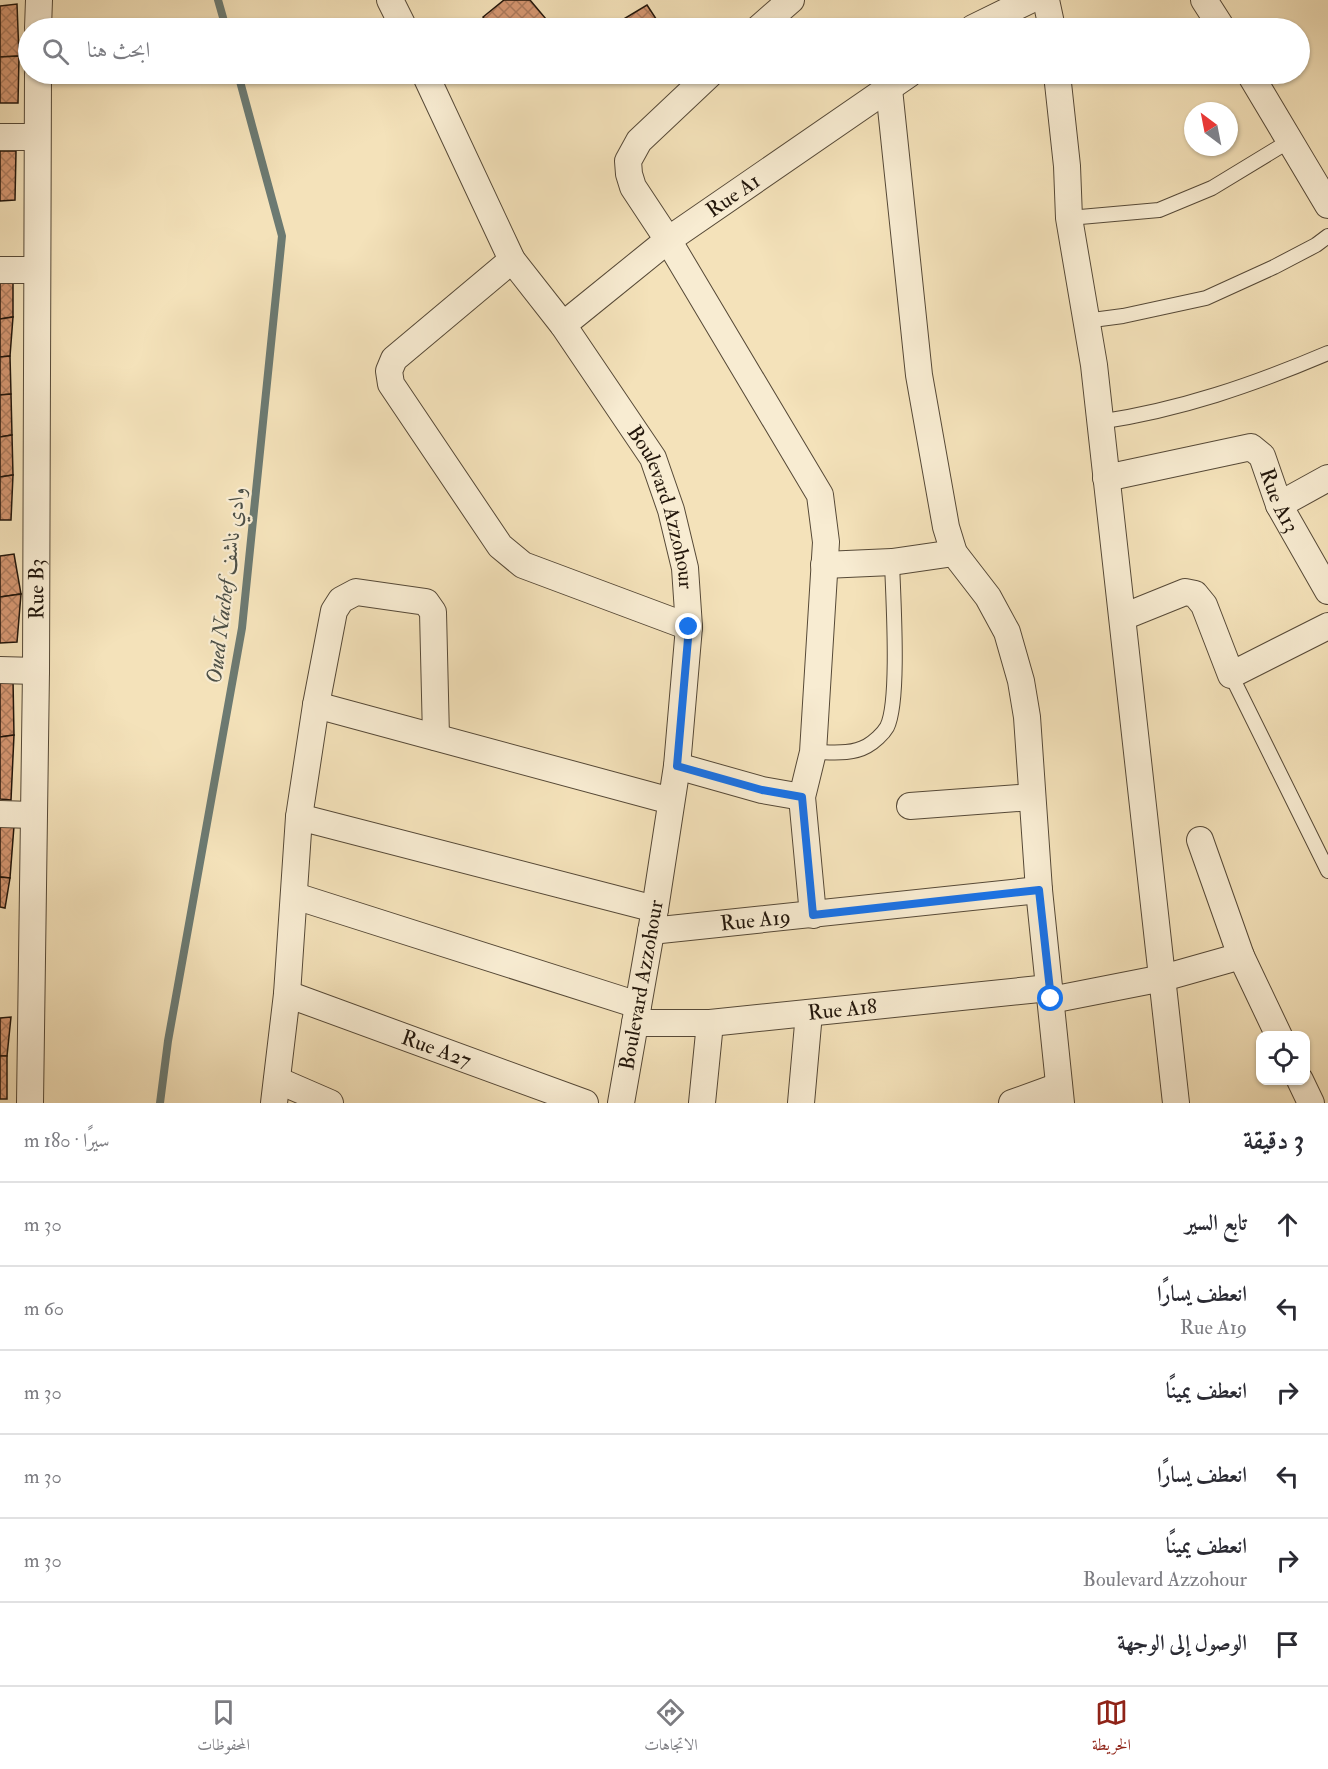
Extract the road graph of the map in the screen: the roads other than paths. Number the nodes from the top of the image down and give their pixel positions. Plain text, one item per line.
1 (39, 0) edge
2 (390, 0) edge
3 (791, 0) edge
4 (1030, 0) edge
5 (1046, 0) edge
6 (1204, 0) edge
7 (38, 18) edge
8 (399, 18) edge
9 (770, 18) edge
10 (993, 18) edge
11 (1050, 18) edge
12 (1216, 18) edge
13 (38, 84) edge
14 (430, 84) edge
15 (699, 84) edge
16 (896, 84) edge
17 (1058, 84) edge
18 (1256, 84) edge
19 (889, 89) junction
20 (0, 137) edge
21 (37, 137) junction
22 (1291, 140) junction
23 (1328, 205) edge
24 (1069, 218) junction
25 (1328, 236) edge
26 (668, 240) junction
27 (512, 260) junction
28 (0, 270) edge
29 (36, 270) junction
30 (1085, 321) junction
31 (563, 325) junction
32 (1328, 353) edge
33 (1099, 422) junction
34 (1106, 478) junction
35 (1328, 478) edge
36 (1279, 505) junction
37 (954, 553) junction
38 (892, 562) junction
39 (824, 565) junction
40 (1328, 591) edge
41 (1123, 617) junction
42 (1328, 626) edge
43 (689, 627) junction
44 (0, 670) edge
45 (36, 670) junction
46 (1231, 675) junction
47 (316, 705) junction
48 (436, 737) junction
49 (813, 752) junction
50 (677, 766) junction
51 (1032, 796) junction
52 (802, 797) junction
53 (671, 801) junction
54 (910, 806) dead end
55 (0, 814) edge
56 (33, 815) junction
57 (299, 817) junction
58 (1200, 840) dead end
59 (1328, 871) edge
60 (1039, 890) junction
61 (295, 896) junction
62 (813, 915) junction
63 (653, 920) junction
64 (1241, 956) junction
65 (1162, 978) junction
66 (287, 994) junction
67 (1050, 994) junction
68 (809, 1013) junction
69 (637, 1014) junction
70 (710, 1023) junction
71 (1277, 1031) edge
72 (1302, 1085) edge
73 (276, 1091) edge
74 (1060, 1094) edge
75 (30, 1103) edge
76 (330, 1103) edge
77 (585, 1103) edge
78 (621, 1103) edge
79 (702, 1103) edge
80 (801, 1103) edge
81 (1012, 1103) edge
82 (1176, 1103) edge
83 (1311, 1103) edge

1 - 7 street
2 - 8 street
3 - 9 street
4 - 10 street
5 - 11 street
6 - 12 street
13 - 21 street, Rue B3
14 - 27 street, Boulevard Azzohour
15 - 26 street
16 - 19 street, Rue A1
17 - 24 street
18 - 22 street
19 - 26 street, Rue A1
19 - 37 street
20 - 21 street
21 - 29 street, Rue B3
22 - 23 street
22 - 24 lane
24 - 30 street
25 - 30 lane
26 - 31 street, Rue A1
26 - 39 street
27 - 31 street, Boulevard Azzohour
27 - 43 street
28 - 29 street
29 - 45 street, Rue B3
30 - 33 street
31 - 43 street, Boulevard Azzohour
32 - 33 lane
33 - 34 street
34 - 36 street, Rue A13
34 - 41 street
35 - 36 street
36 - 40 street, Rue A13
37 - 38 street
37 - 51 street
38 - 39 street
38 - 49 lane
39 - 49 street
41 - 46 street
41 - 65 street
42 - 46 street
43 - 50 street, Boulevard Azzohour
44 - 45 street
45 - 56 street, Rue B3
46 - 59 lane
47 - 48 street
47 - 48 street
47 - 57 street
48 - 53 street
49 - 52 street
50 - 52 street
50 - 53 street, Boulevard Azzohour
51 - 54 street
51 - 60 street
52 - 62 street
53 - 63 street, Boulevard Azzohour
55 - 56 street
56 - 75 street, Rue B3
57 - 61 street
57 - 63 street
58 - 64 street
60 - 62 street, Rue A19
60 - 67 street
61 - 66 street
61 - 69 street, Rue A18
62 - 63 street, Rue A19
63 - 69 street, Boulevard Azzohour
64 - 65 street, Rue A18
64 - 71 street
65 - 67 street, Rue A18
65 - 82 street
66 - 73 street
66 - 77 street, Rue A27
67 - 68 street, Rue A18
67 - 74 street
68 - 70 street, Rue A18
68 - 80 street
69 - 70 street, Rue A18
69 - 78 street, Boulevard Azzohour
70 - 79 street
72 - 83 street
73 - 76 street
74 - 81 street

